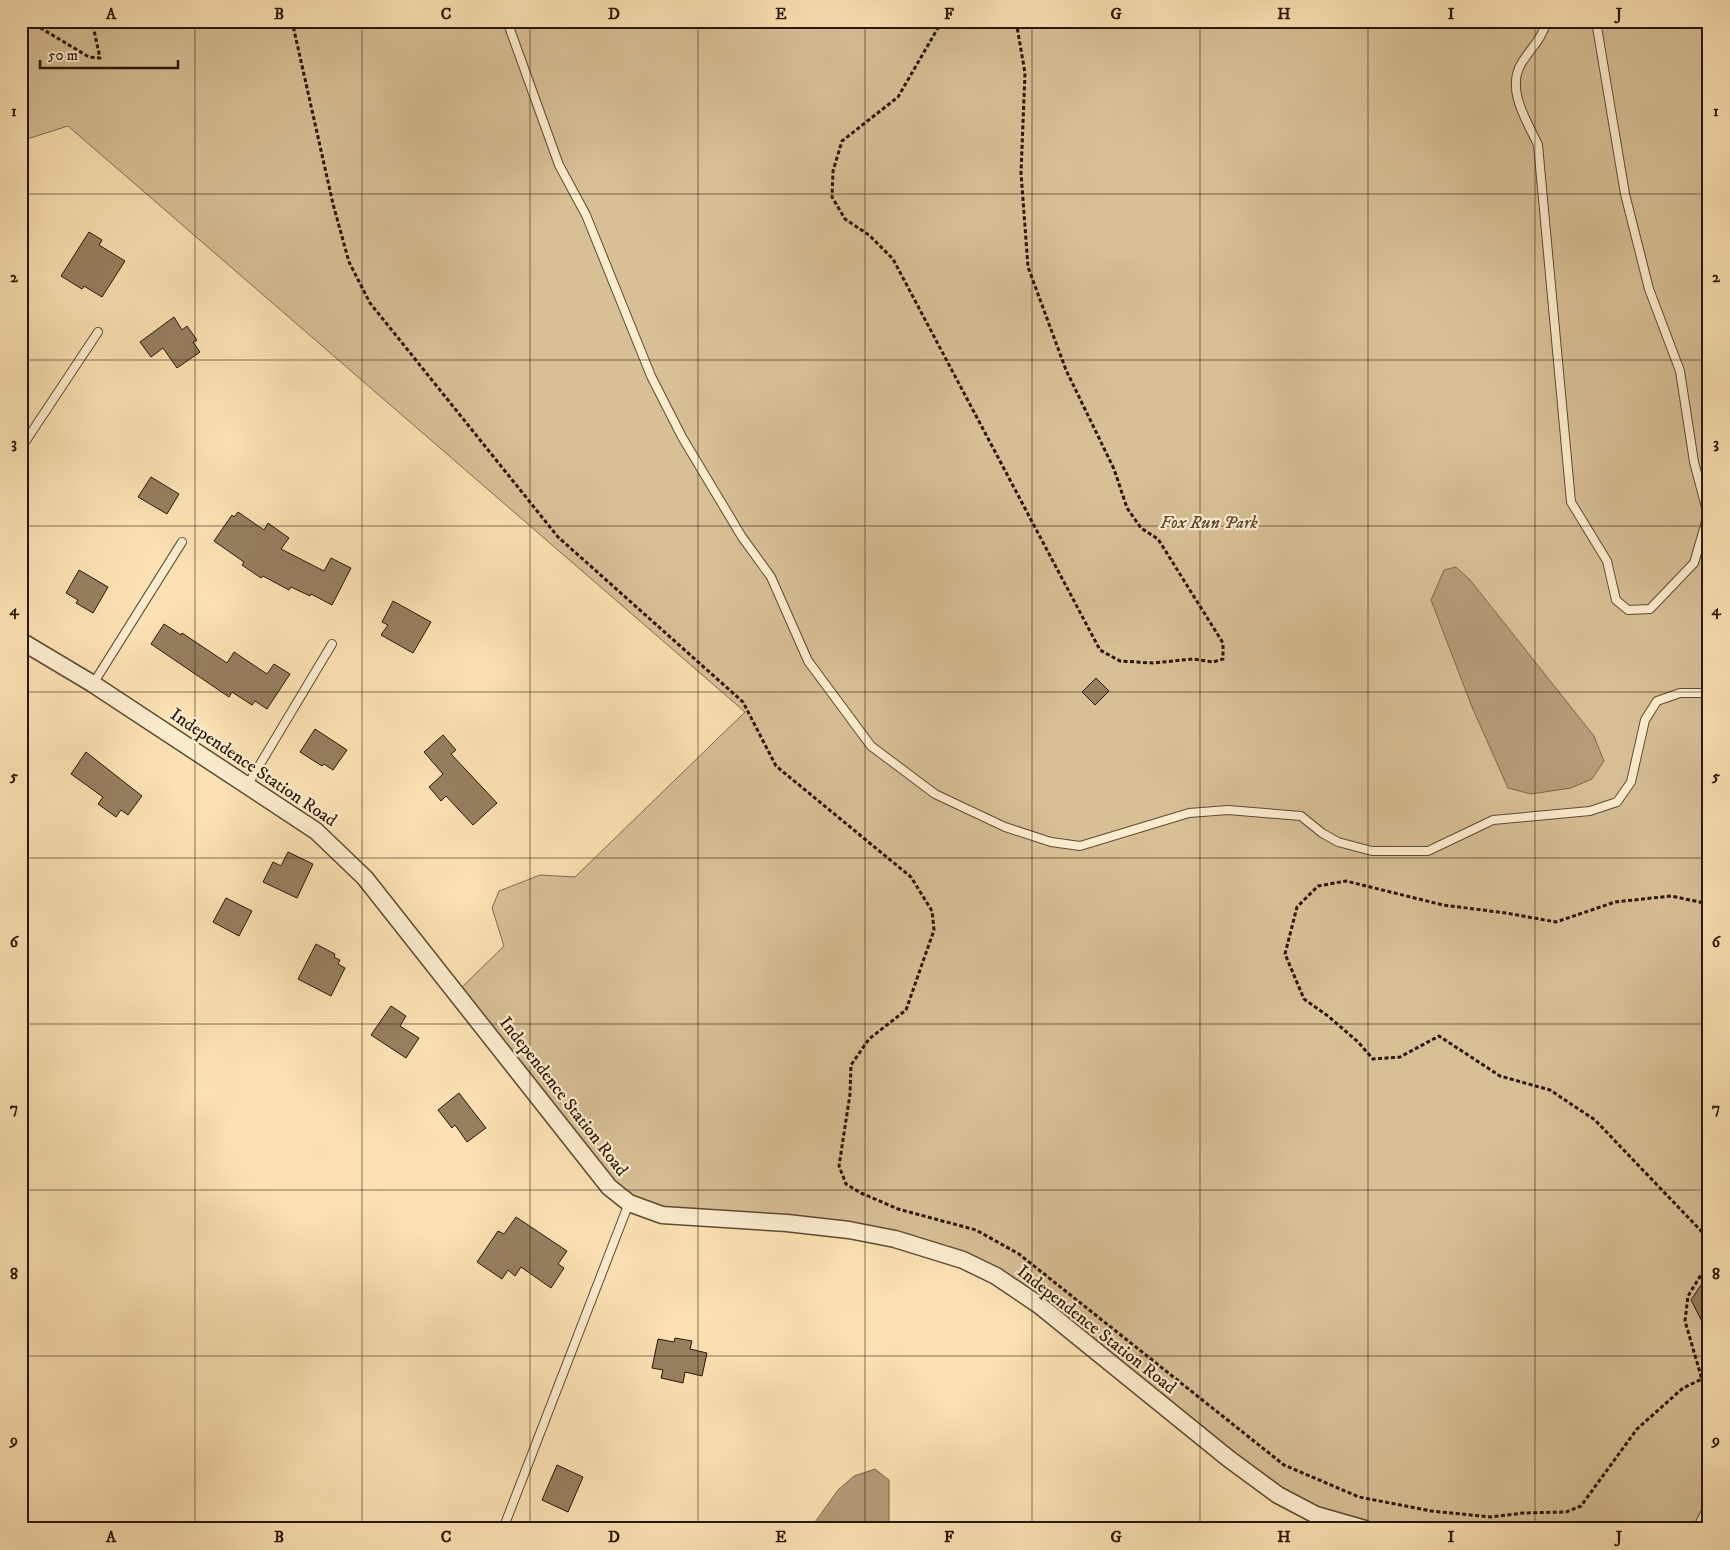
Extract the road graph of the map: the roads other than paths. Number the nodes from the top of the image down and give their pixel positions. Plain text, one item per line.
1 (507, 21) edge
2 (1547, 21) edge
3 (1596, 21) edge
4 (98, 332) dead end
5 (21, 448) edge
6 (182, 542) dead end
7 (21, 641) edge
8 (332, 644) dead end
9 (93, 684) junction
10 (1709, 693) edge
11 (247, 786) junction
12 (629, 1203) junction
13 (1709, 1505) edge
14 (1699, 1527) edge
15 (503, 1529) edge
16 (1365, 1529) edge

1 - 10 lane
2 - 3 lane
4 - 5 lane
6 - 9 lane
7 - 9 street, Independence Station Road
8 - 11 lane
9 - 11 street, Independence Station Road
11 - 12 street, Independence Station Road
12 - 15 lane
12 - 16 street, Independence Station Road
13 - 14 lane

